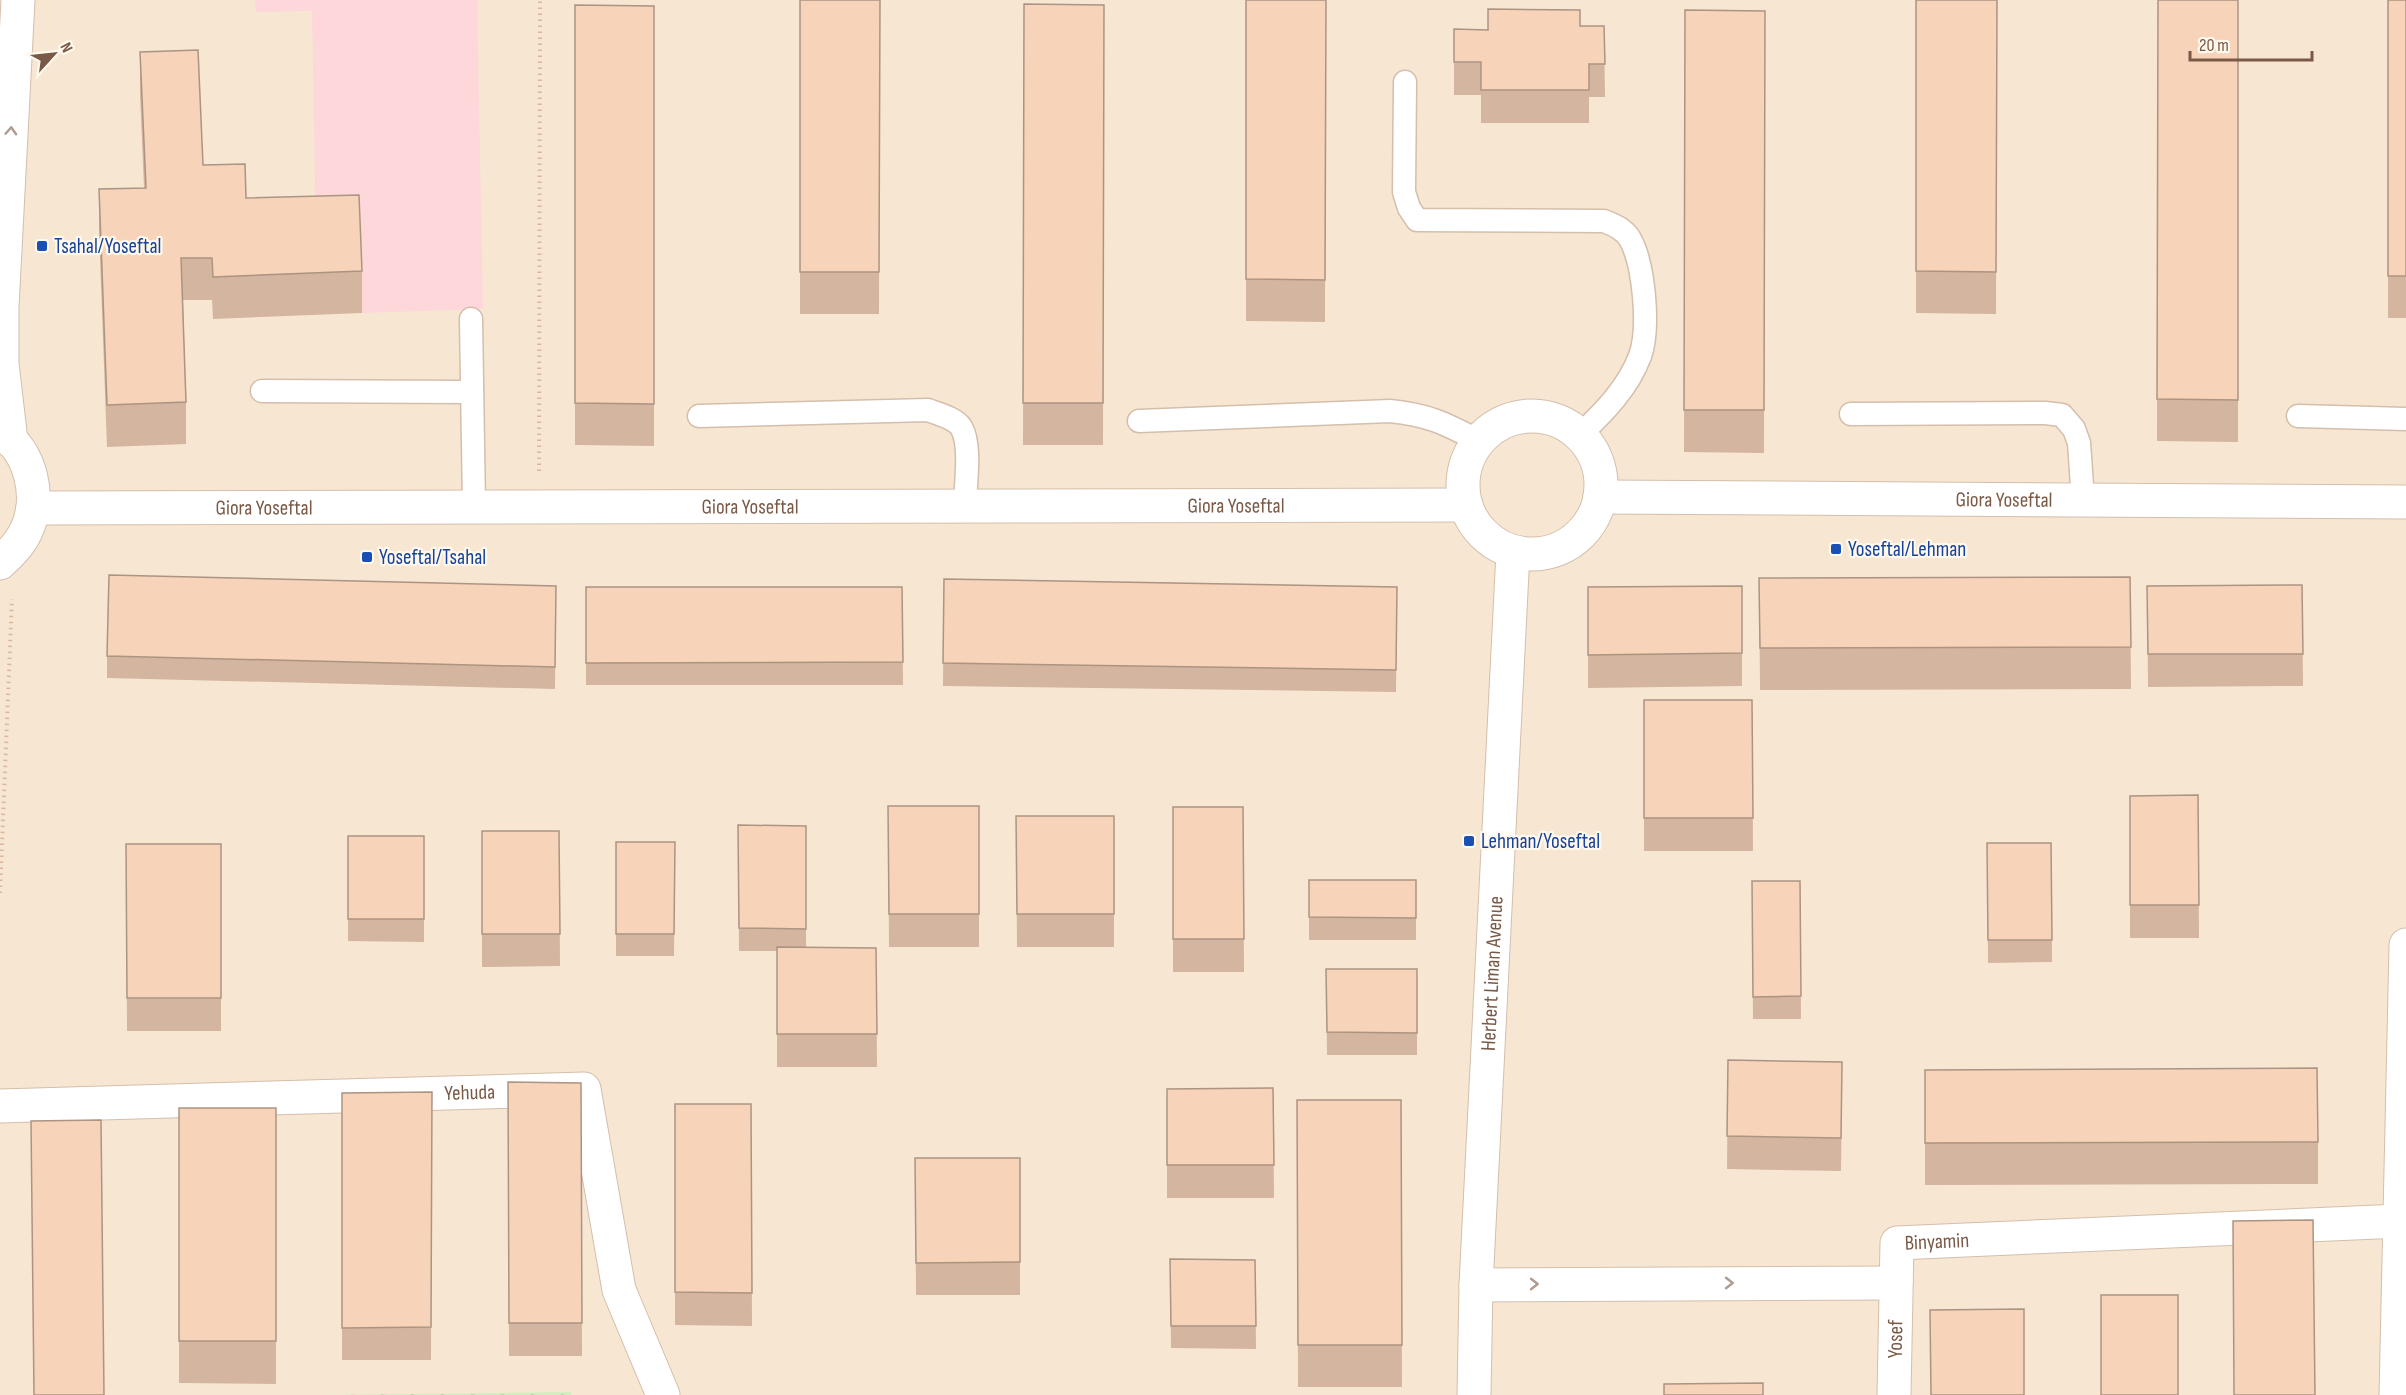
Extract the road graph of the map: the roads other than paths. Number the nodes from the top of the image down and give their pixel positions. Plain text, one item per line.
1 (18, 0) edge
2 (29, 0) edge
3 (16, 39) junction
4 (1405, 82) dead end
5 (471, 319) dead end
6 (262, 391) dead end
7 (472, 392) junction
8 (1851, 414) dead end
9 (699, 416) dead end
10 (2298, 416) dead end
11 (2406, 419) edge
12 (1139, 421) dead end
13 (1580, 435) junction
14 (5, 436) edge
15 (1479, 441) junction
16 (1600, 497) junction
17 (2083, 500) junction
18 (2406, 502) edge
19 (1466, 505) junction
20 (964, 506) junction
21 (474, 507) junction
22 (33, 508) junction
23 (1513, 552) junction
24 (7, 556) edge
25 (2406, 945) edge
26 (0, 1106) edge
27 (2400, 1221) junction
28 (1896, 1283) junction
29 (1476, 1285) junction
30 (663, 1395) edge
31 (1474, 1395) edge
32 (1894, 1395) edge
33 (2396, 1395) edge

1 - 3 street
2 - 3 street
14 -> 3 street
4 - 13 lane
5 - 7 lane
6 - 7 lane
7 - 21 lane
8 - 17 lane
9 - 20 lane
10 - 11 lane
12 - 15 lane
13 - 15 street
13 - 16 street
14 - 22 street
15 - 19 street
16 - 17 street, Giora Yoseftal
16 - 23 street
17 - 18 street, Giora Yoseftal
19 - 20 street, Giora Yoseftal
19 - 23 street
20 - 21 street, Giora Yoseftal
21 - 22 street, Giora Yoseftal
22 - 24 street
23 - 29 street, Herbert Liman Avenue
25 - 27 street
26 - 30 street, Yehuda
27 - 28 street, Binyamin
27 - 33 street
29 -> 28 street, Binyamin
28 - 32 street, Yosef
29 - 31 street, Herbert Liman Avenue

